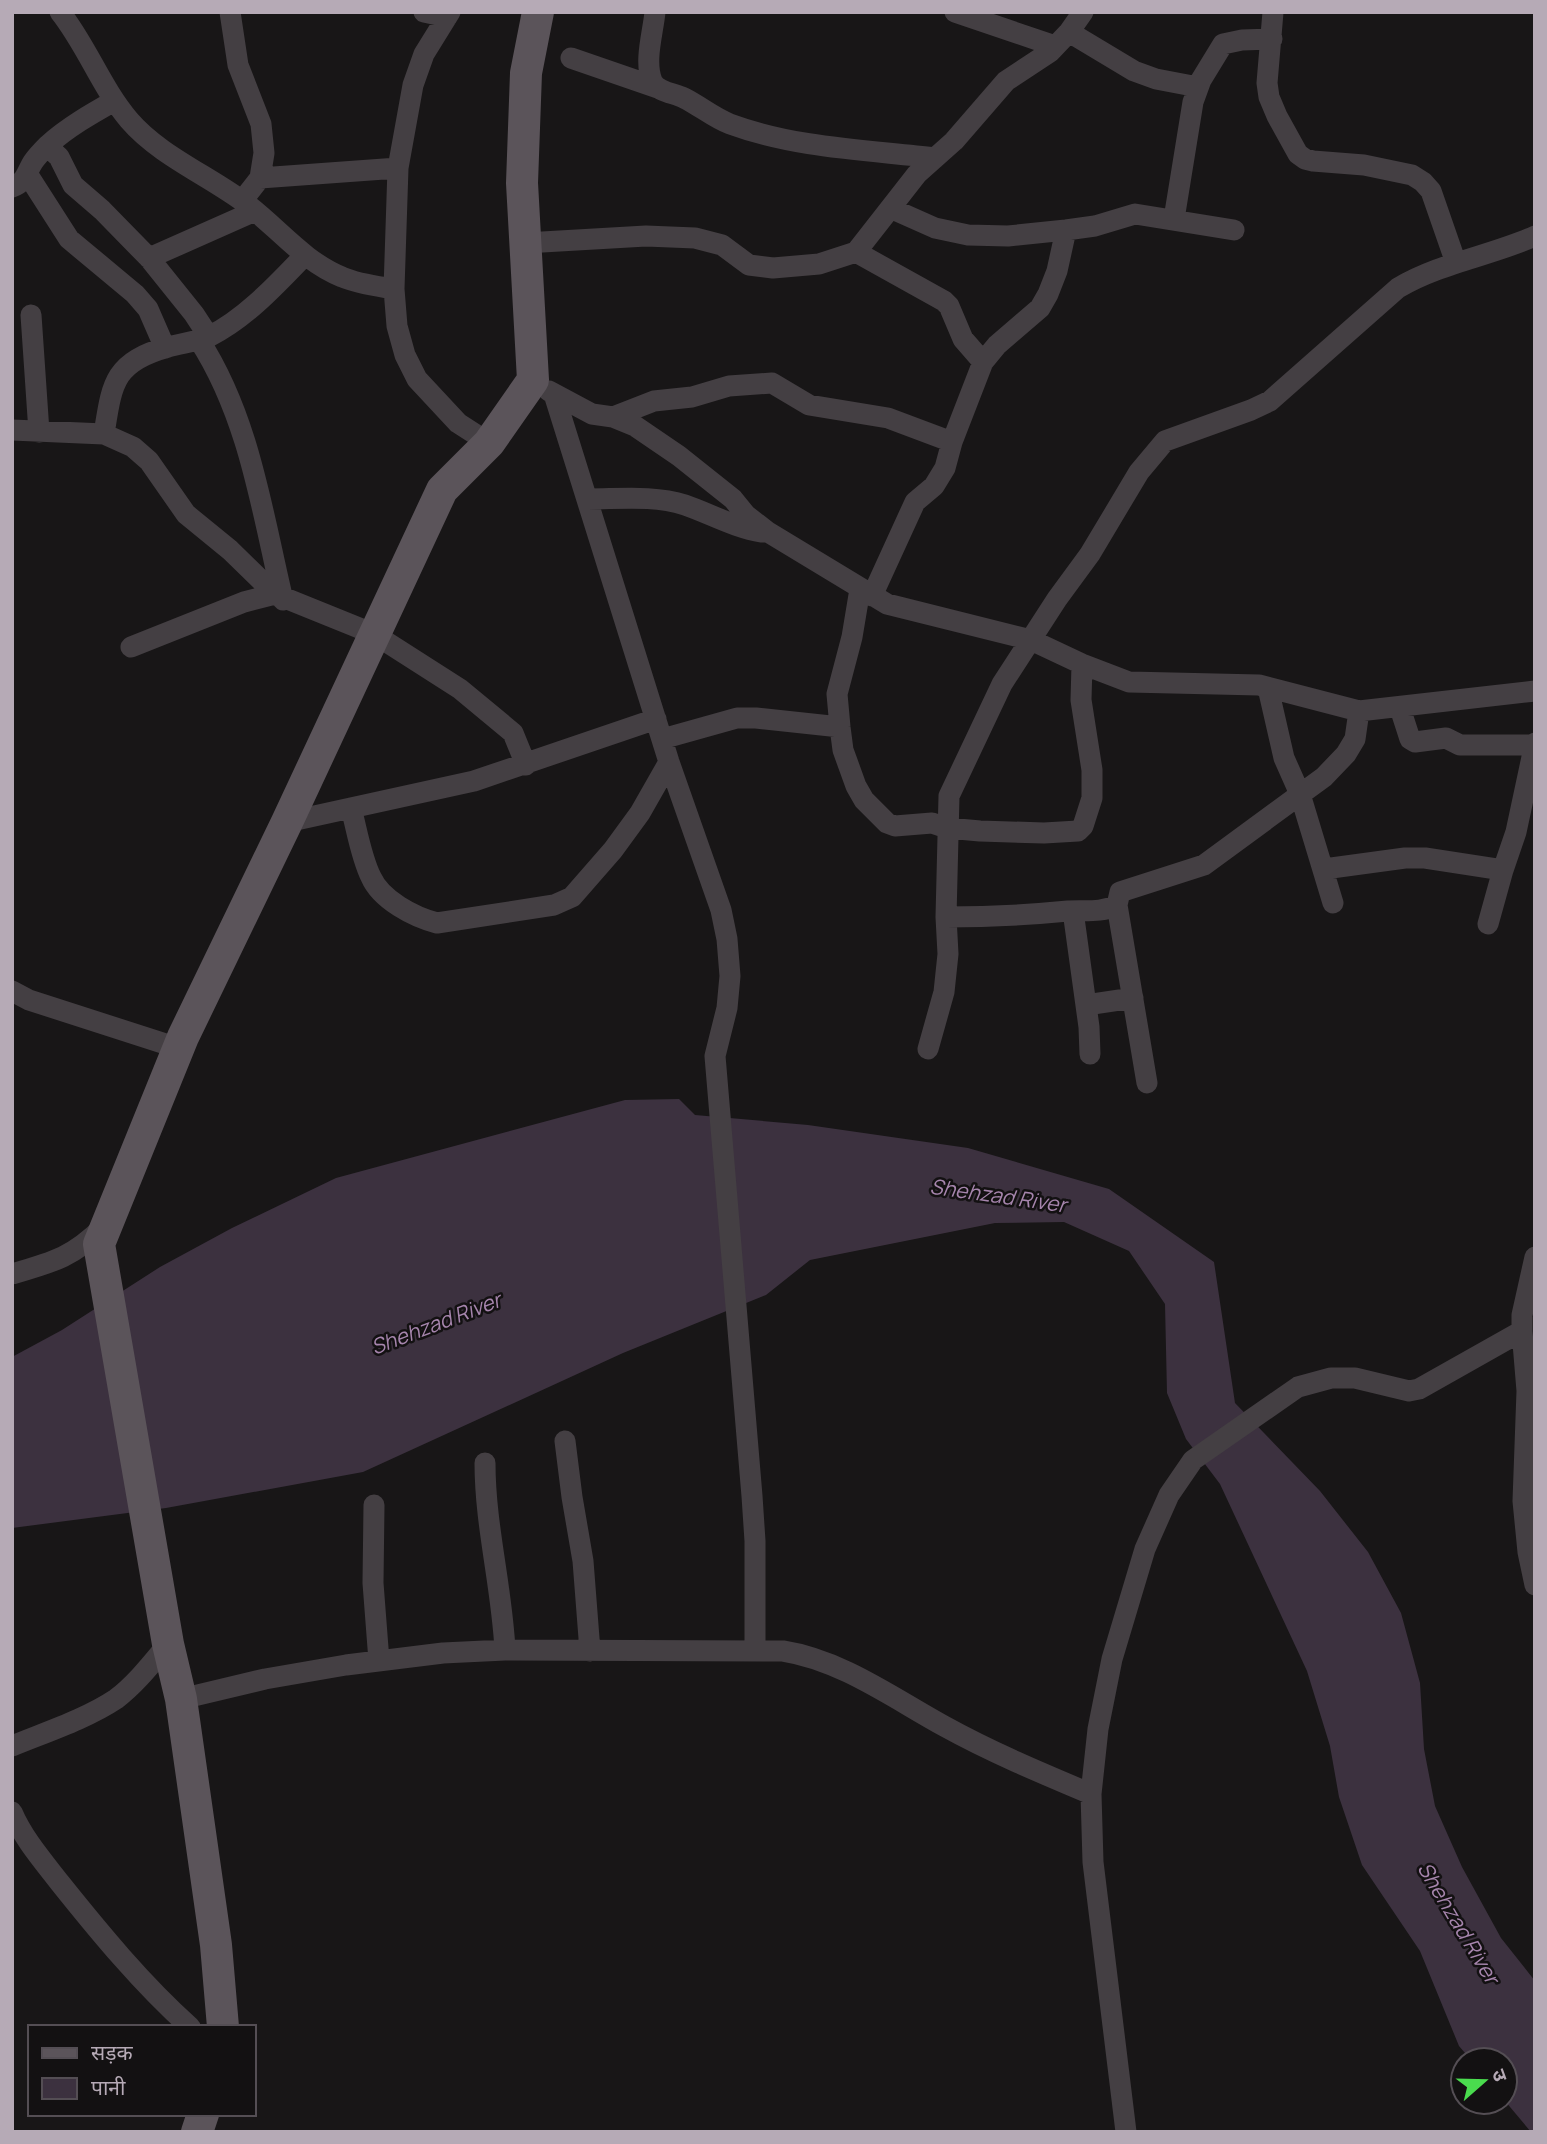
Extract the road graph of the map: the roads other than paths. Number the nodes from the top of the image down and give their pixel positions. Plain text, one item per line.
1 (60, 12) edge
2 (230, 12) edge
3 (424, 12) edge
4 (538, 12) edge
5 (655, 12) edge
6 (956, 12) edge
7 (1083, 12) edge
8 (1273, 12) edge
9 (449, 15) edge
10 (1062, 39) junction
11 (1272, 39) junction
12 (570, 58) dead end
13 (1198, 87) junction
14 (658, 88) junction
15 (114, 101) junction
16 (47, 146) junction
17 (935, 158) junction
18 (398, 168) junction
19 (260, 178) junction
20 (20, 181) edge
21 (249, 206) junction
22 (890, 208) junction
23 (1174, 219) junction
24 (1066, 230) junction
25 (1234, 230) dead end
26 (1535, 236) edge
27 (525, 243) junction
28 (1511, 247) junction
29 (856, 251) junction
30 (1535, 254) edge
31 (305, 256) junction
32 (149, 258) junction
33 (1456, 263) junction
34 (394, 289) junction
35 (31, 315) dead end
36 (204, 338) junction
37 (164, 348) junction
38 (983, 362) junction
39 (544, 387) junction
40 (613, 417) junction
41 (12, 430) edge
42 (39, 432) junction
43 (103, 434) junction
44 (952, 442) junction
45 (489, 443) junction
46 (587, 499) junction
47 (768, 533) junction
48 (866, 592) junction
49 (279, 597) junction
50 (374, 634) junction
51 (1031, 640) junction
52 (131, 647) dead end
53 (1082, 664) junction
54 (1268, 688) junction
55 (1535, 691) edge
56 (1400, 708) junction
57 (1359, 711) junction
58 (839, 727) junction
59 (659, 729) junction
60 (1534, 744) edge
61 (669, 762) junction
62 (526, 765) junction
63 (1300, 794) junction
64 (351, 808) junction
65 (287, 822) junction
66 (947, 828) junction
67 (1324, 869) junction
68 (1503, 870) junction
69 (1333, 903) dead end
70 (1117, 905) junction
71 (1073, 911) junction
72 (946, 917) junction
73 (1488, 924) dead end
74 (12, 991) edge
75 (1133, 998) junction
76 (1086, 1005) junction
77 (178, 1048) junction
78 (928, 1049) dead end
79 (1090, 1054) dead end
80 (1147, 1083) dead end
81 (103, 1234) junction
82 (1535, 1257) edge
83 (12, 1274) edge
84 (1522, 1331) junction
85 (1531, 1392) edge
86 (565, 1441) dead end
87 (485, 1463) dead end
88 (374, 1505) dead end
89 (1530, 1526) edge
90 (1535, 1585) edge
91 (168, 1644) junction
92 (505, 1650) junction
93 (590, 1650) junction
94 (755, 1651) junction
95 (379, 1661) junction
96 (181, 1699) junction
97 (12, 1746) edge
98 (1091, 1794) junction
99 (12, 1812) edge
100 (188, 2025) edge
101 (223, 2025) edge
102 (1126, 2132) edge

1 - 15 street
2 - 19 street
3 - 9 street
4 - 27 main road
5 - 14 street
6 - 10 street
7 - 10 street
8 - 11 street
9 - 18 street
10 - 13 street
10 - 17 street
11 - 13 street
11 - 33 street
12 - 14 street
13 - 23 street
14 - 17 street
15 - 16 street
15 - 21 street
16 - 20 street
16 - 32 street
17 - 22 street
18 - 19 street
18 - 34 street
19 - 21 street
20 - 37 street
21 - 31 street
21 - 32 street
22 - 24 street
22 - 29 street
23 - 24 street
23 - 25 street
24 - 38 street
26 - 28 street
27 - 29 street
27 - 39 main road
28 - 30 street
28 - 33 street
29 - 38 street
31 - 34 street
31 - 36 street
32 - 36 street
33 - 51 street
34 - 45 street
35 - 42 street
36 - 37 street
36 - 49 street
37 - 43 street
38 - 44 street
39 - 40 street
39 - 45 main road
39 - 46 street
40 - 44 street
40 - 47 street
41 - 42 street
42 - 43 street
43 - 49 street
44 - 48 street
45 - 50 main road
46 - 47 street
46 - 59 street
47 - 48 street
48 - 51 street
48 - 58 street
49 - 50 street
49 - 52 street
50 - 62 street
50 - 65 main road
51 - 53 street
51 - 66 street
53 - 54 street
53 - 66 street
54 - 57 street
54 - 63 street
55 - 56 street
56 - 57 street
56 - 60 street
57 - 63 street
58 - 59 street
58 - 66 street
59 - 61 street
59 - 62 street
60 - 68 street
61 - 64 street
61 - 94 street
62 - 64 street
63 - 67 street
63 - 70 street
64 - 65 street
65 - 77 main road
66 - 72 street
67 - 68 street
67 - 69 street
68 - 73 street
70 - 71 street
70 - 75 street
71 - 72 street
71 - 76 street
72 - 78 street
74 - 77 street
75 - 76 street
75 - 80 street
76 - 79 street
77 - 81 main road
81 - 83 street
81 - 91 main road
82 - 84 street
84 - 85 street
84 - 98 street
85 - 89 street
86 - 93 street
87 - 92 street
88 - 95 street
89 - 90 street
91 - 96 main road
91 - 97 street
92 - 93 street
92 - 95 street
93 - 94 street
94 - 98 street
95 - 96 street
96 - 101 main road
98 - 102 street
99 - 100 street

